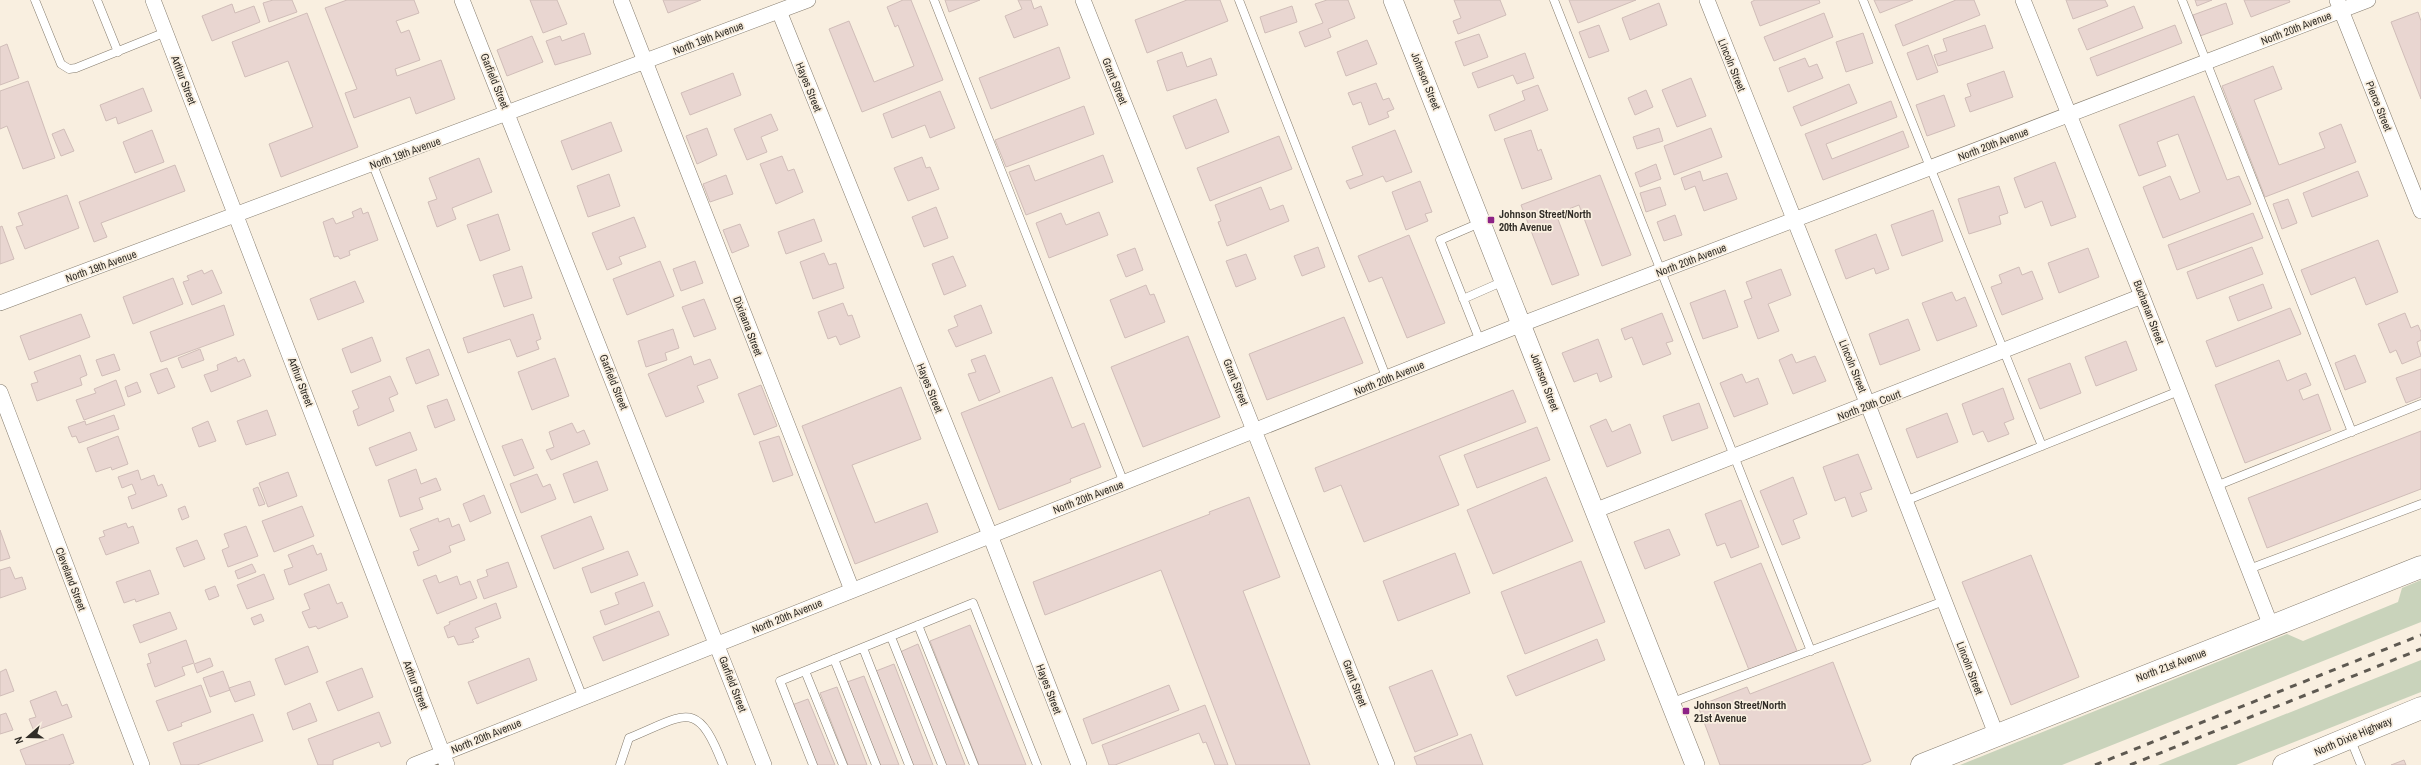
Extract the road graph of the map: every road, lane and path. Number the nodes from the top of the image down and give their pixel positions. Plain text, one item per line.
1 (35, 0) edge
2 (97, 0) edge
3 (153, 0) edge
4 (462, 0) edge
5 (621, 0) edge
6 (808, 0) edge
7 (934, 0) edge
8 (1083, 0) edge
9 (1239, 0) edge
10 (1394, 0) edge
11 (1554, 0) edge
12 (1707, 0) edge
13 (1863, 0) edge
14 (2023, 0) edge
15 (2182, 0) edge
16 (2368, 0) edge
17 (2339, 5) edge
18 (779, 11) junction
19 (166, 32) junction
20 (118, 52) junction
21 (645, 62) junction
22 (2206, 62) junction
23 (508, 114) junction
24 (2069, 115) junction
25 (373, 165) junction
26 (1932, 168) junction
27 (2421, 211) edge
28 (237, 215) junction
29 (1794, 220) junction
30 (1482, 222) junction
31 (1662, 270) junction
32 (1505, 281) junction
33 (2142, 296) junction
34 (1464, 298) junction
35 (0, 303) edge
36 (1522, 324) junction
37 (1480, 341) junction
38 (2005, 351) junction
39 (1387, 379) junction
40 (2179, 391) junction
41 (0, 392) edge
42 (2421, 404) edge
43 (1868, 405) junction
44 (1256, 431) junction
45 (2352, 432) junction
46 (2042, 446) junction
47 (1735, 457) junction
48 (1124, 483) junction
49 (2216, 486) junction
50 (1905, 501) junction
51 (2421, 504) edge
52 (1594, 511) junction
53 (990, 535) junction
54 (2421, 567) edge
55 (2249, 569) junction
56 (852, 590) junction
57 (1944, 601) junction
58 (918, 625) junction
59 (2271, 626) junction
60 (891, 637) junction
61 (718, 644) junction
62 (863, 648) junction
63 (1811, 651) junction
64 (834, 659) junction
65 (805, 671) junction
66 (583, 698) junction
67 (1670, 703) junction
68 (2421, 708) edge
69 (1996, 734) junction
70 (2350, 738) junction
71 (445, 759) edge
72 (2298, 762) edge
73 (142, 765) edge
74 (414, 765) edge
75 (620, 765) edge
76 (724, 765) edge
77 (764, 765) edge
78 (812, 765) edge
79 (843, 765) edge
80 (876, 765) edge
81 (909, 765) edge
82 (942, 765) edge
83 (974, 765) edge
84 (1037, 765) edge
85 (1079, 765) edge
86 (1387, 765) edge
87 (1695, 765) edge
88 (1922, 765) edge
89 (2361, 765) edge

1 - 20 lane
2 - 20 lane
3 - 19 street, Arthur Street
4 - 23 street, Garfield Street
5 - 21 street, Dixieana Street
6 - 18 street, North 19th Avenue
7 - 48 lane
8 - 44 street, Grant Street
9 - 39 lane
10 - 30 street, Johnson Street
11 - 31 lane
12 - 29 street, Lincoln Street
13 - 26 lane
14 - 24 street, Buchanan Street
15 - 22 lane
16 - 17 street, North 20th Avenue
17 - 22 street, North 20th Avenue
17 - 27 street, Pierce Street
18 - 21 street, North 19th Avenue
18 - 53 street, Hayes Street
19 - 20 lane
19 - 28 street, Arthur Street
21 - 23 street, North 19th Avenue
21 - 56 street, Dixieana Street
22 - 24 street, North 20th Avenue
22 - 45 lane
23 - 25 street, North 19th Avenue
23 - 61 street, Garfield Street
24 - 26 street, North 20th Avenue
24 - 33 street, Buchanan Street
25 - 28 street, North 19th Avenue
25 - 66 lane
26 - 29 street, North 20th Avenue
26 - 38 lane
28 - 35 street, North 19th Avenue
28 - 71 street, Arthur Street
29 - 31 street, North 20th Avenue
29 - 43 street, Lincoln Street
30 - 32 street, Johnson Street
30 - 34 lane
31 - 36 street, North 20th Avenue
31 - 47 lane
32 - 34 lane
32 - 36 street, Johnson Street
33 - 38 street, North 20th Court
33 - 40 street, Buchanan Street
34 - 37 lane
36 - 37 street, North 20th Avenue
36 - 52 street, Johnson Street
37 - 39 street, North 20th Avenue
38 - 43 street, North 20th Court
38 - 46 lane
39 - 44 street, North 20th Avenue
40 - 46 lane
40 - 49 street, Buchanan Street
41 - 73 street, Cleveland Street
42 - 45 lane
43 - 47 street, North 20th Court
43 - 50 street, Lincoln Street
44 - 48 street, North 20th Avenue
44 - 86 street, Grant Street
45 - 49 lane
46 - 50 lane
47 - 52 street, North 20th Court
47 - 63 lane
48 - 53 street, North 20th Avenue
49 - 55 street, Buchanan Street
50 - 57 street, Lincoln Street
51 - 55 lane
52 - 67 street, Johnson Street
53 - 56 street, North 20th Avenue
53 - 85 street, Hayes Street
54 - 59 main road, North 21st Avenue
55 - 59 street, Buchanan Street
56 - 61 street, North 20th Avenue
57 - 63 lane
57 - 69 street, Lincoln Street
58 - 60 lane
58 - 83 lane
58 - 84 lane
59 - 69 main road, North 21st Avenue
60 - 62 lane
60 - 82 lane
61 - 66 street, North 20th Avenue
61 - 77 street, Garfield Street
62 - 64 lane
62 - 81 lane
63 - 67 lane
64 - 65 lane
64 - 80 lane
65 - 78 lane
65 - 79 lane
66 - 71 street, North 20th Avenue
67 - 87 street, Johnson Street
68 - 70 main road, North Dixie Highway
69 - 88 main road, North 21st Avenue
70 - 72 main road, North Dixie Highway
70 - 89 lane
71 - 74 street, North 20th Avenue
75 - 76 lane

